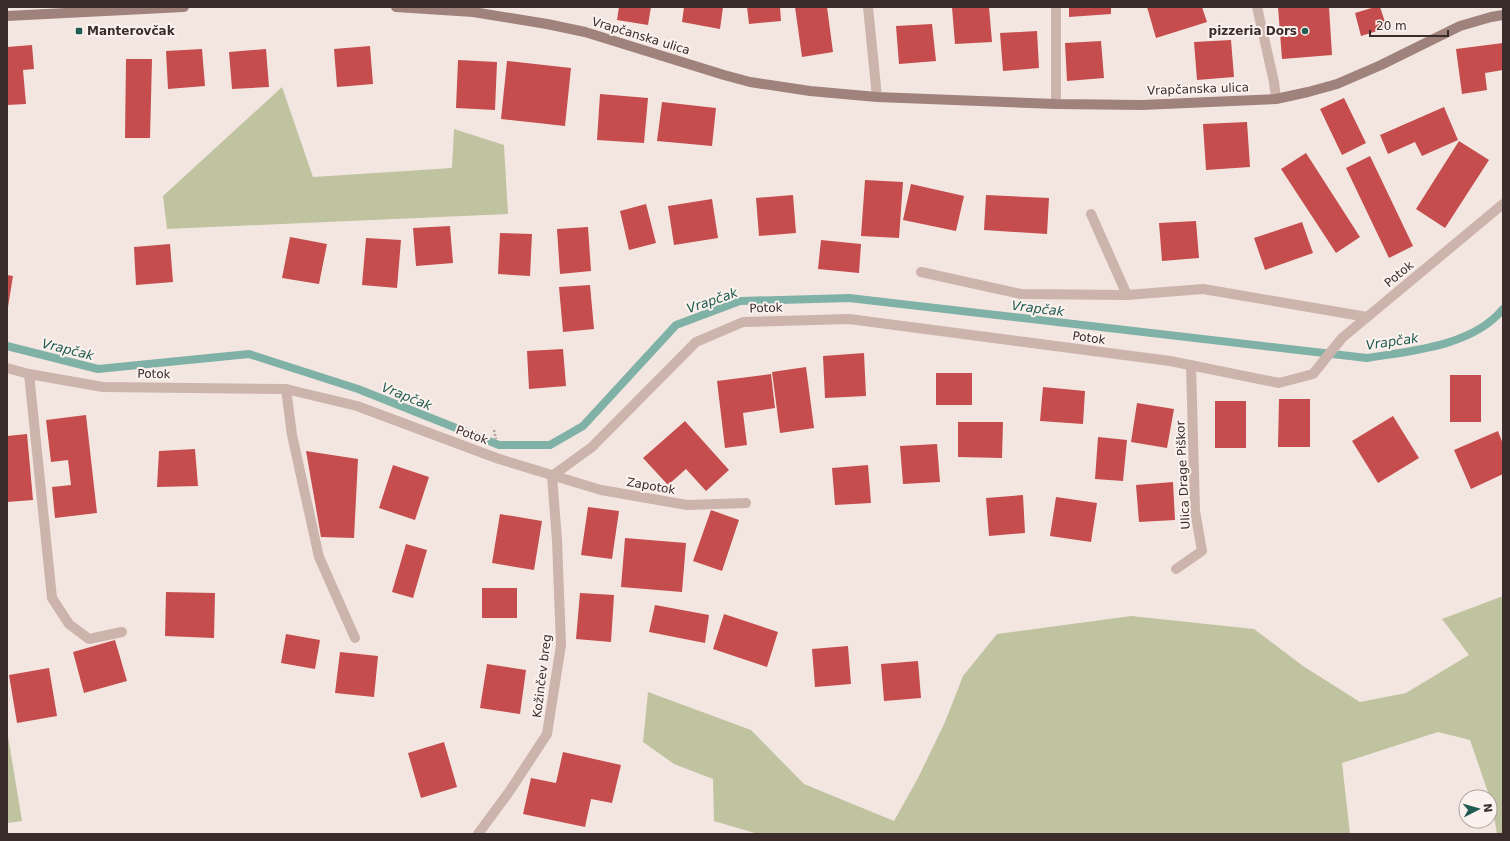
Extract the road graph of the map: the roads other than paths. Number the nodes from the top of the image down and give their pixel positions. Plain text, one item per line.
1 (155, 7) edge
2 (184, 7) edge
3 (396, 7) edge
4 (868, 7) edge
5 (1056, 7) edge
6 (1257, 7) edge
7 (1503, 15) edge
8 (7, 16) edge
9 (877, 97) junction
10 (1276, 99) junction
11 (1056, 104) junction
12 (1503, 204) edge
13 (1091, 214) dead end
14 (921, 272) dead end
15 (1127, 295) junction
16 (1367, 317) junction
17 (1191, 365) junction
18 (7, 368) edge
19 (29, 374) junction
20 (286, 389) junction
21 (552, 476) junction
22 (746, 503) dead end
23 (1176, 569) dead end
24 (122, 632) dead end
25 (355, 638) dead end
26 (478, 834) edge

1 - 2 main road
1 - 8 main road
3 - 9 main road, Vrapčanska ulica
4 - 9 street
5 - 11 street
6 - 10 street
7 - 10 main road, Vrapčanska ulica
9 - 11 main road, Vrapčanska ulica
10 - 11 main road, Vrapčanska ulica
12 - 16 street, Potok
13 - 15 street
14 - 15 street
15 - 16 street
16 - 17 street, Potok
17 - 21 street, Potok
17 - 23 street, Ulica Drage Piškor
18 - 19 street, Potok
19 - 20 street, Potok
19 - 24 street
20 - 21 street, Potok
20 - 25 street
21 - 22 street, Zapotok
21 - 26 street, Kožinčev breg

